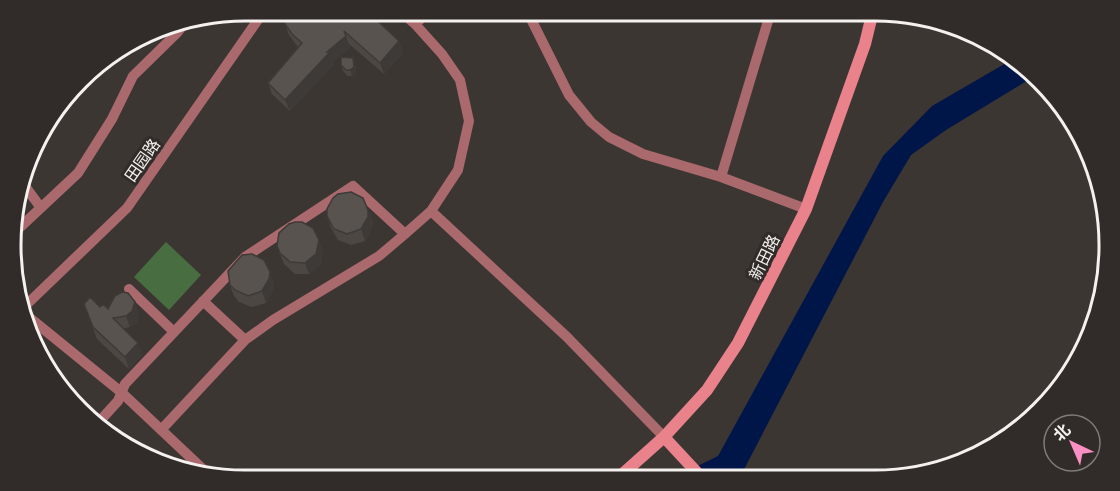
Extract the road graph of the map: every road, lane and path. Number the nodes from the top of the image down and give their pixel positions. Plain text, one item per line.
1 (256, 21) edge
2 (412, 21) edge
3 (418, 21) edge
4 (533, 21) edge
5 (768, 21) edge
6 (870, 21) edge
7 (415, 24) junction
8 (178, 32) edge
9 (721, 177) junction
10 (28, 190) edge
11 (41, 208) junction
12 (806, 209) junction
13 (431, 211) junction
14 (22, 227) edge
15 (405, 234) junction
16 (129, 289) dead end
17 (203, 302) junction
18 (29, 303) edge
19 (34, 322) edge
20 (174, 332) junction
21 (245, 340) junction
22 (121, 392) junction
23 (102, 418) edge
24 (161, 430) junction
25 (664, 437) junction
26 (198, 465) edge
27 (627, 470) edge
28 (694, 470) edge

1 - 18 street, 田园路
2 - 7 street
3 - 7 street
4 - 9 street
5 - 9 street
6 - 12 street, 新田路
7 - 13 street
8 - 11 street
9 - 12 street
10 - 11 street
11 - 14 street
12 - 25 street, 新田路
13 - 15 street
13 - 25 street
15 - 17 street
15 - 21 street
16 - 20 street
17 - 20 street
17 - 21 street
19 - 22 street
20 - 22 street
21 - 24 street
22 - 23 street
22 - 24 street
24 - 26 street
25 - 27 street, 新田路
25 - 28 street

